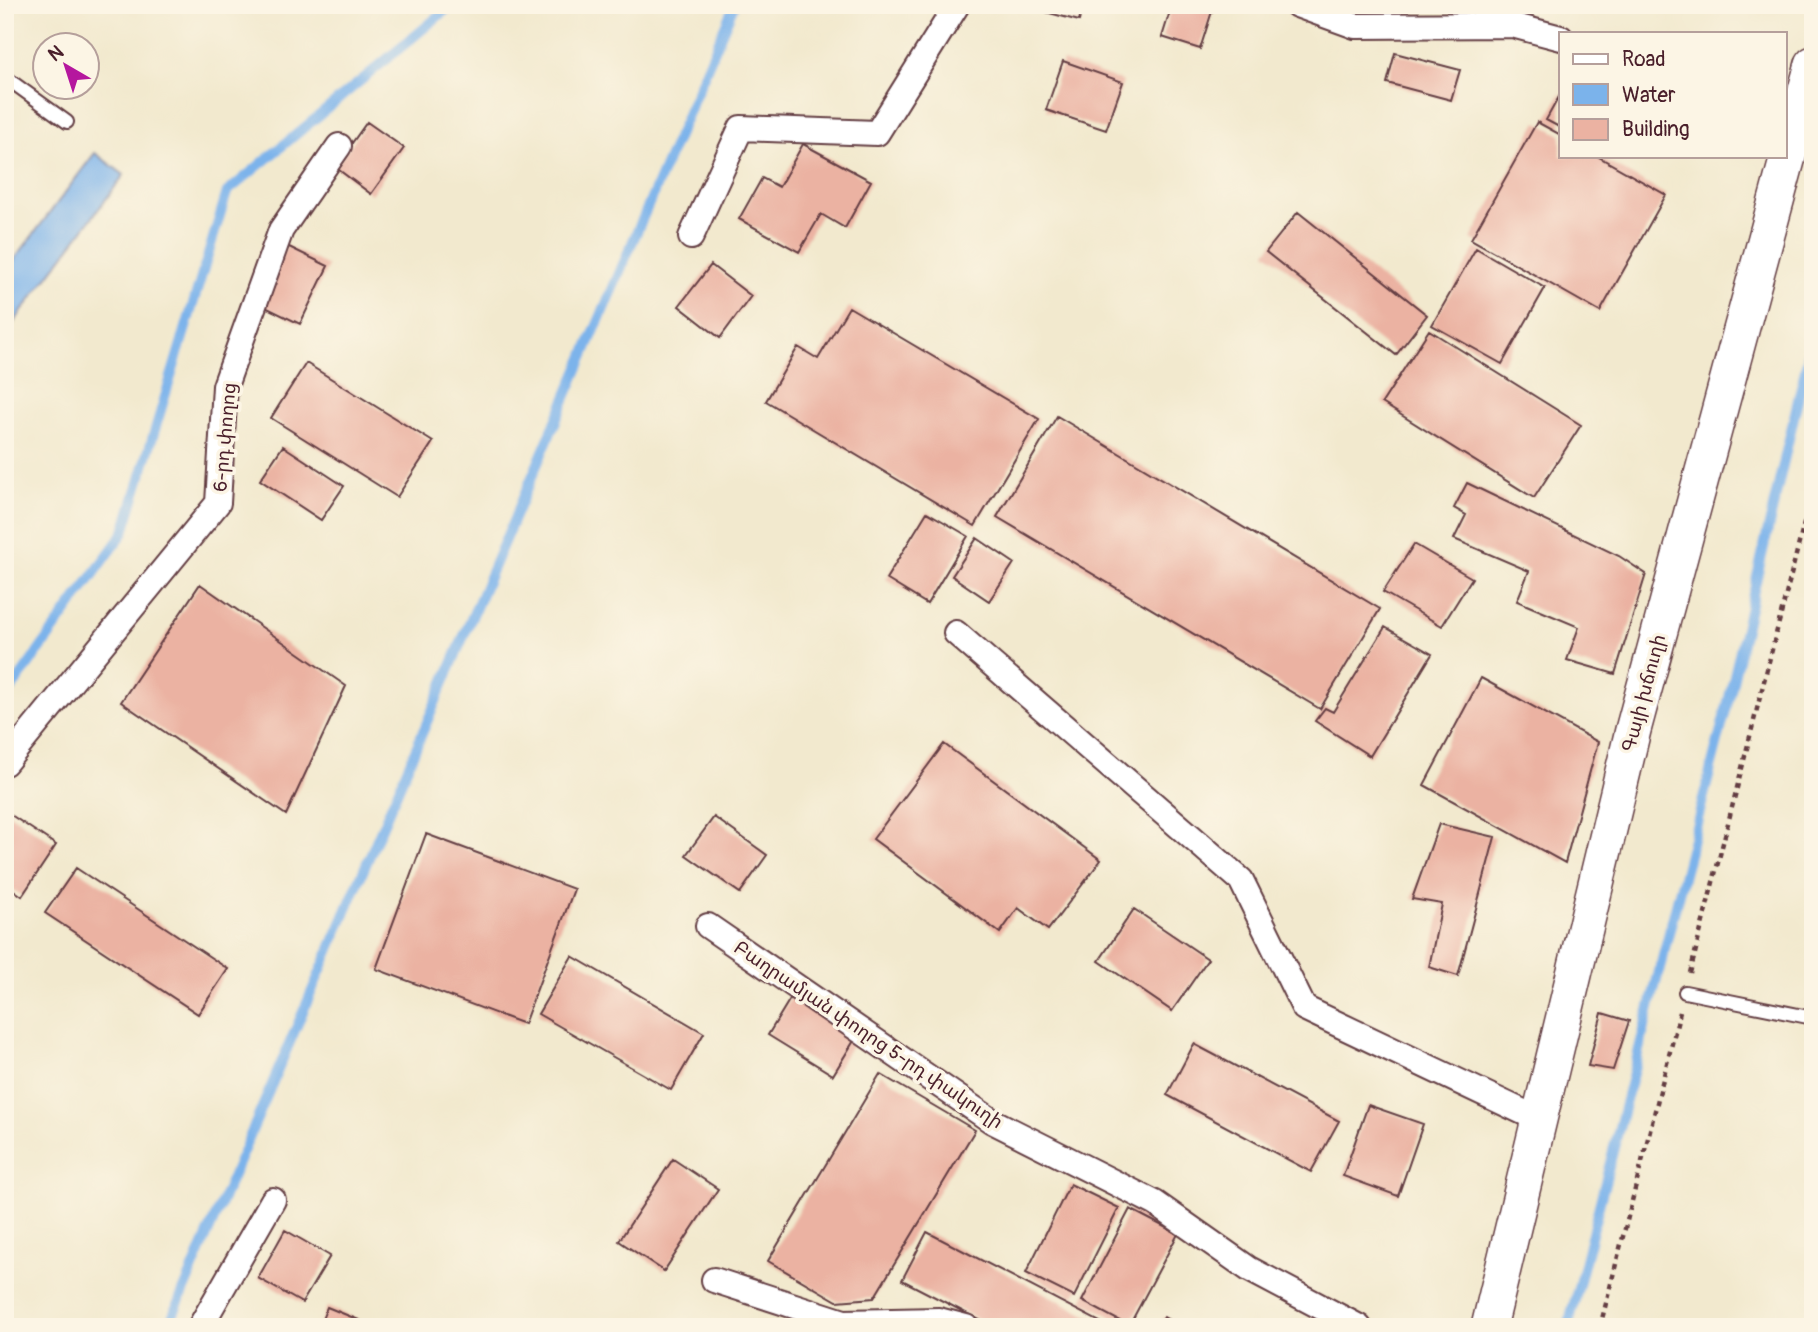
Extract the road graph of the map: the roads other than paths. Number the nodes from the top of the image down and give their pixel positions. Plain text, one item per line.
1 (957, 5) edge
2 (1297, 5) edge
3 (1559, 37) edge
4 (1813, 64) edge
5 (5, 77) edge
6 (67, 122) dead end
7 (1791, 125) edge
8 (1786, 144) edge
9 (339, 146) dead end
10 (1782, 158) edge
11 (691, 237) dead end
12 (956, 633) dead end
13 (5, 763) edge
14 (708, 926) dead end
15 (1685, 992) road end
16 (1813, 1018) edge
17 (1540, 1120) junction
18 (273, 1200) dead end
19 (714, 1280) dead end
20 (200, 1327) edge
21 (966, 1327) edge
22 (1359, 1327) edge
23 (1489, 1327) edge

1 - 11 street
2 - 3 street
4 - 7 main road, Գայի խճուղի
5 - 6 lane
7 - 8 main road, Գայի խճուղի
9 - 13 street, 6-րդ փողոց
10 - 17 main road, Գայի խճուղի
12 - 17 street
14 - 22 street, Բաղրամյան փողոց 5-րդ փակուղի
15 - 16 lane
17 - 23 main road, Գայի խճուղի
18 - 20 street
19 - 21 street

